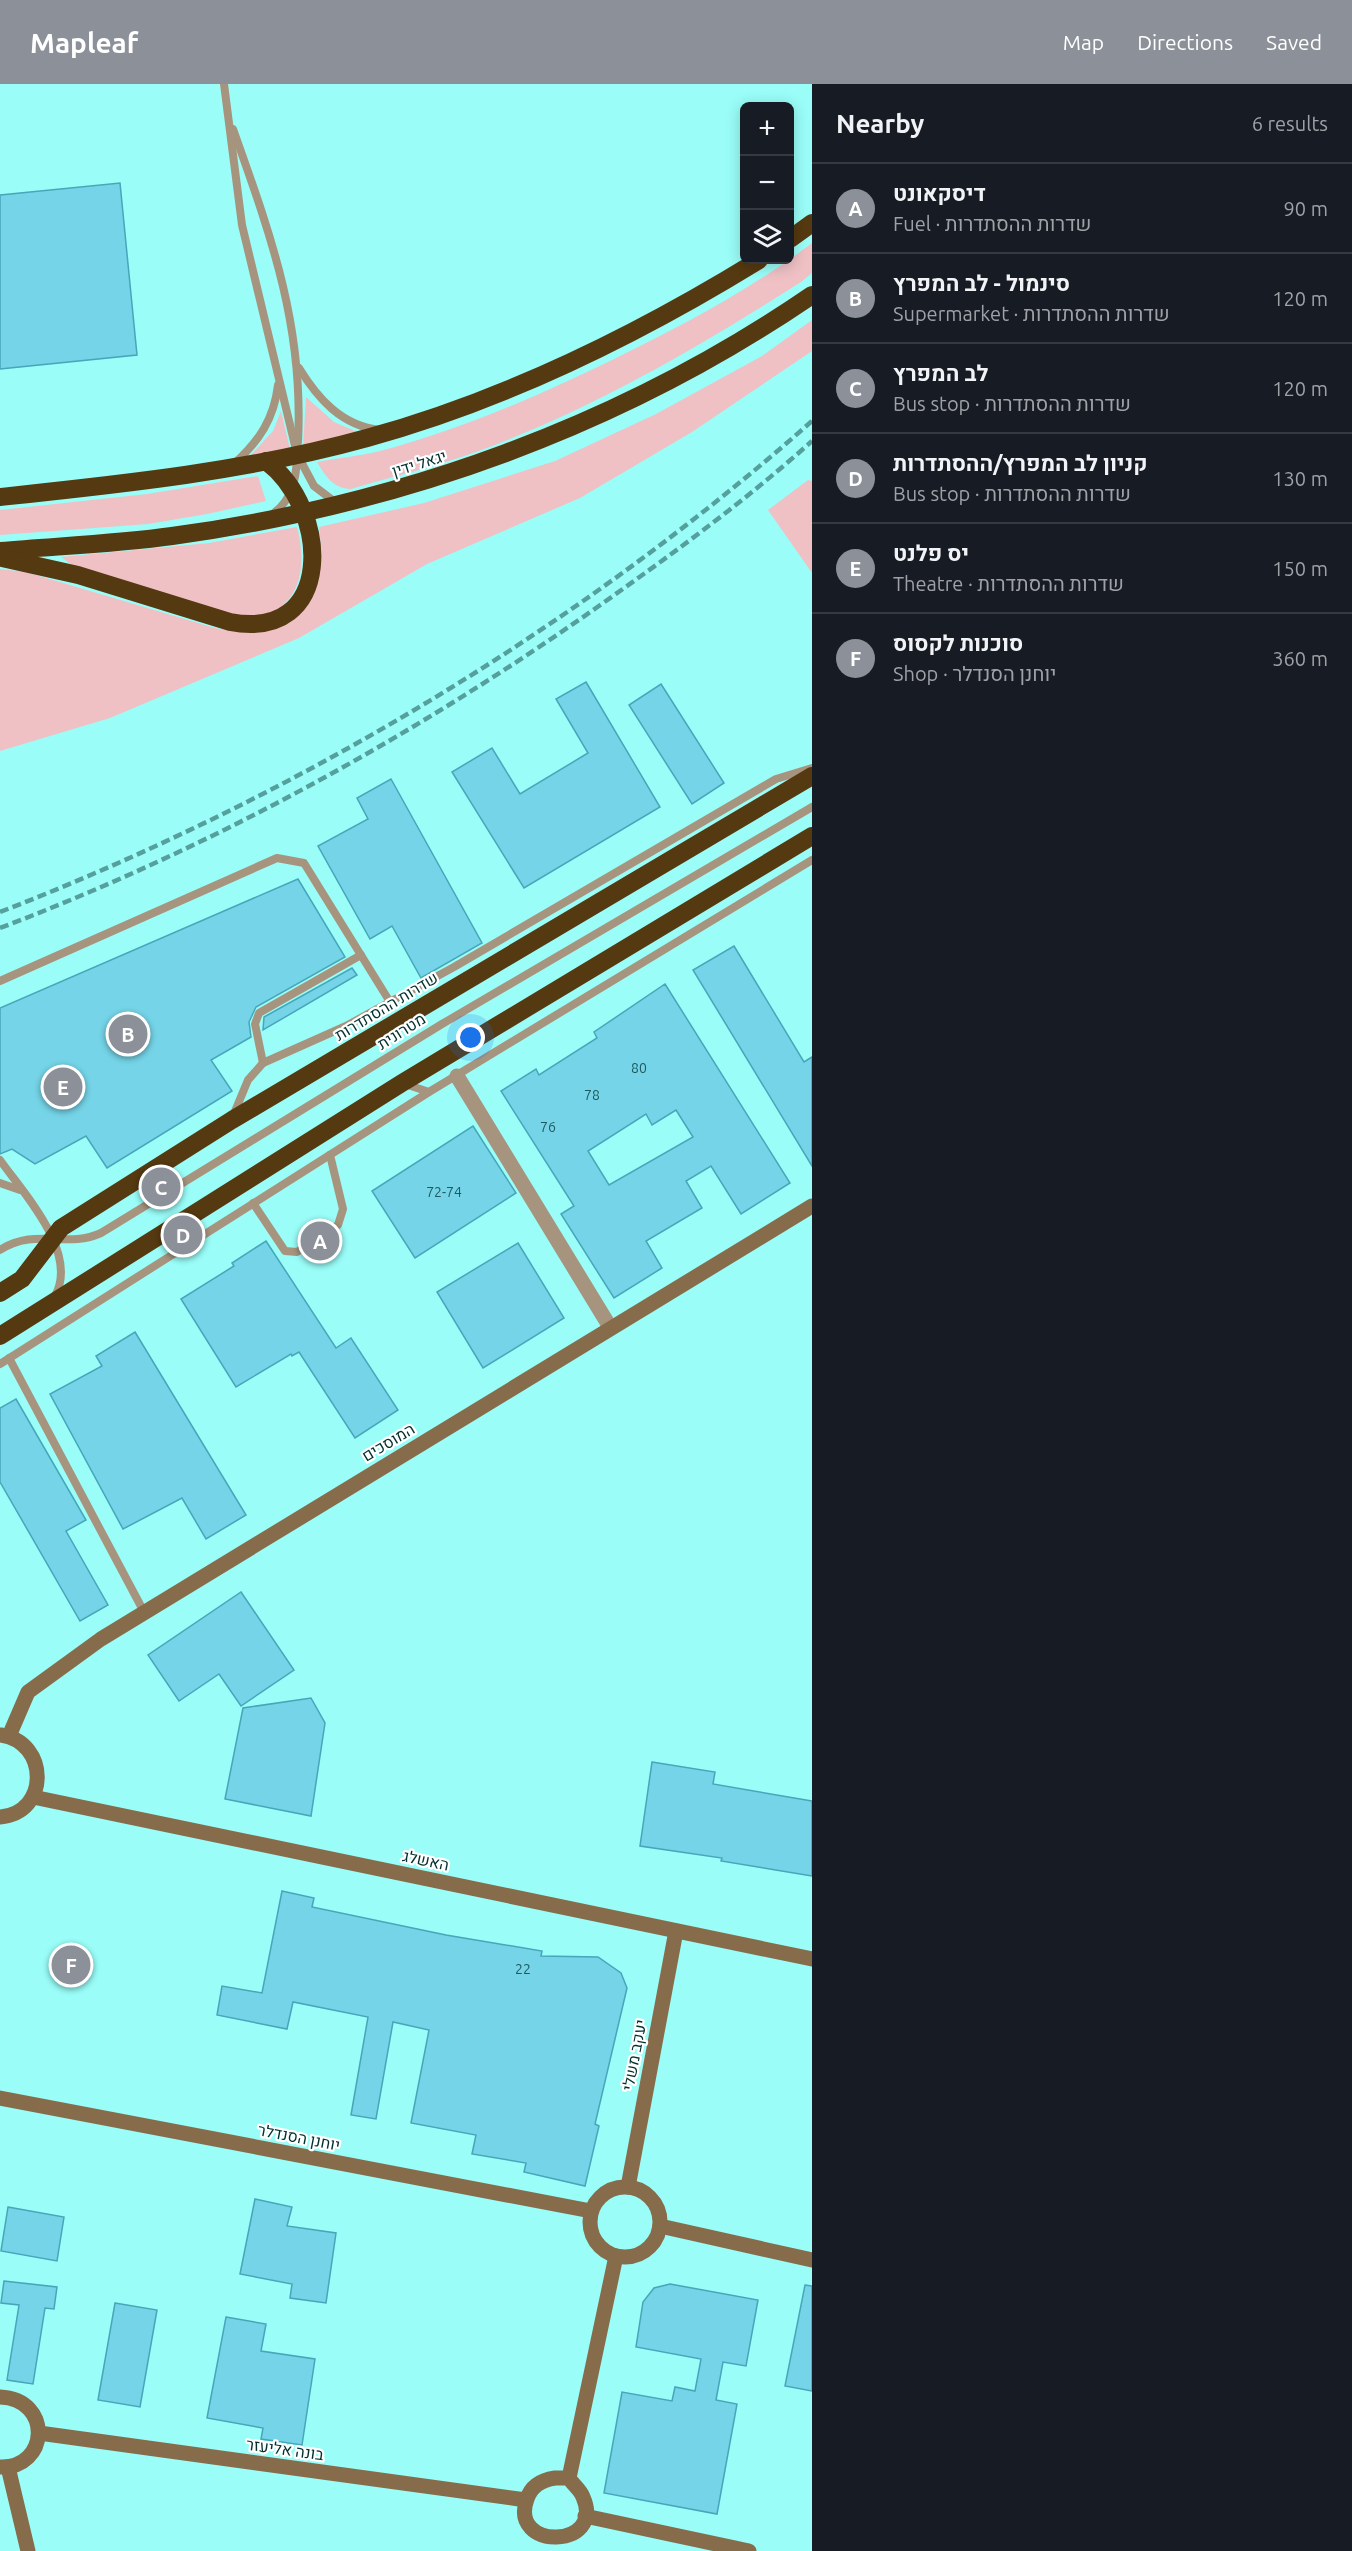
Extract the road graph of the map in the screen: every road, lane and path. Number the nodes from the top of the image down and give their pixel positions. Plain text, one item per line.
1 (224, 84) edge
2 (228, 112) junction
3 (812, 223) edge
4 (794, 236) edge
5 (752, 264) edge
6 (812, 295) edge
7 (298, 367) junction
8 (279, 379) junction
9 (390, 431) junction
10 (297, 454) junction
11 (266, 461) junction
12 (230, 467) junction
13 (293, 488) junction
14 (0, 497) edge
15 (339, 505) junction
16 (305, 512) junction
17 (261, 521) junction
18 (0, 551) edge
19 (0, 557) edge
20 (812, 768) edge
21 (812, 776) edge
22 (812, 807) edge
23 (812, 836) edge
24 (812, 860) edge
25 (361, 955) junction
26 (0, 981) edge
27 (390, 1002) junction
28 (263, 1063) junction
29 (457, 1076) junction
30 (402, 1083) junction
31 (429, 1092) junction
32 (232, 1120) junction
33 (330, 1155) junction
34 (0, 1160) edge
35 (0, 1182) edge
36 (22, 1192) junction
37 (253, 1203) junction
38 (812, 1206) edge
39 (53, 1237) junction
40 (0, 1250) edge
41 (0, 1293) edge
42 (50, 1305) junction
43 (610, 1327) junction
44 (0, 1336) edge
45 (9, 1358) junction
46 (0, 1364) edge
47 (144, 1612) junction
48 (5, 1735) edge
49 (33, 1797) junction
50 (0, 1817) edge
51 (675, 1931) junction
52 (812, 1959) edge
53 (0, 2098) edge
54 (628, 2187) junction
55 (591, 2211) junction
56 (660, 2226) junction
57 (616, 2256) junction
58 (812, 2260) edge
59 (0, 2397) edge
60 (39, 2433) junction
61 (4, 2467) edge
62 (569, 2478) junction
63 (526, 2500) junction
64 (585, 2516) junction
65 (551, 2545) edge
66 (28, 2551) edge
67 (749, 2551) edge

1 - 2 lane
2 - 7 lane
2 - 8 lane
3 - 4 highway
5 - 9 highway
6 - 15 highway, יגאל ידין
7 - 9 lane
7 - 10 lane
8 - 10 lane
8 - 12 lane
9 - 10 highway
10 - 11 highway
10 - 13 lane
10 - 15 lane
11 - 12 highway
11 - 13 highway
12 - 14 highway
13 - 16 highway
13 - 17 lane
15 - 16 highway, יגאל ידין
16 - 17 highway, יגאל ידין
16 - 19 highway
17 - 18 highway, יגאל ידין
20 - 27 lane
21 - 32 highway, שדרות ההסתדרות
22 - 39 lane, מטרונית
23 - 30 highway
24 - 29 lane
25 - 26 lane
25 - 27 lane
25 - 28 lane
27 - 28 lane
28 - 32 lane
29 - 31 lane
29 - 43 street
30 - 31 lane
30 - 42 highway
31 - 33 lane
32 - 39 highway, שדרות ההסתדרות
33 - 37 lane
33 - 37 lane
34 - 36 lane
35 - 36 lane
36 - 39 lane
37 - 45 lane
38 - 43 street, המוסכים
39 - 40 lane, מטרונית
39 - 41 highway, שדרות ההסתדרות
39 - 42 lane
42 - 44 highway
43 - 47 street, המוסכים
45 - 46 lane
45 - 47 lane
47 - 48 street, המוסכים
48 - 49 street
49 - 50 street
49 - 51 street, האשלג
51 - 52 street, האשלג
51 - 54 street, יעקב משלי
53 - 55 street, יוחנן הסנדלר
54 - 55 street
54 - 56 street
55 - 57 street
56 - 57 street
56 - 58 street
57 - 62 street
59 - 60 street
60 - 61 street
60 - 63 street, בונה אליעזר
61 - 66 street
62 - 63 street
62 - 64 street
63 - 65 street
64 - 65 street
64 - 67 street

